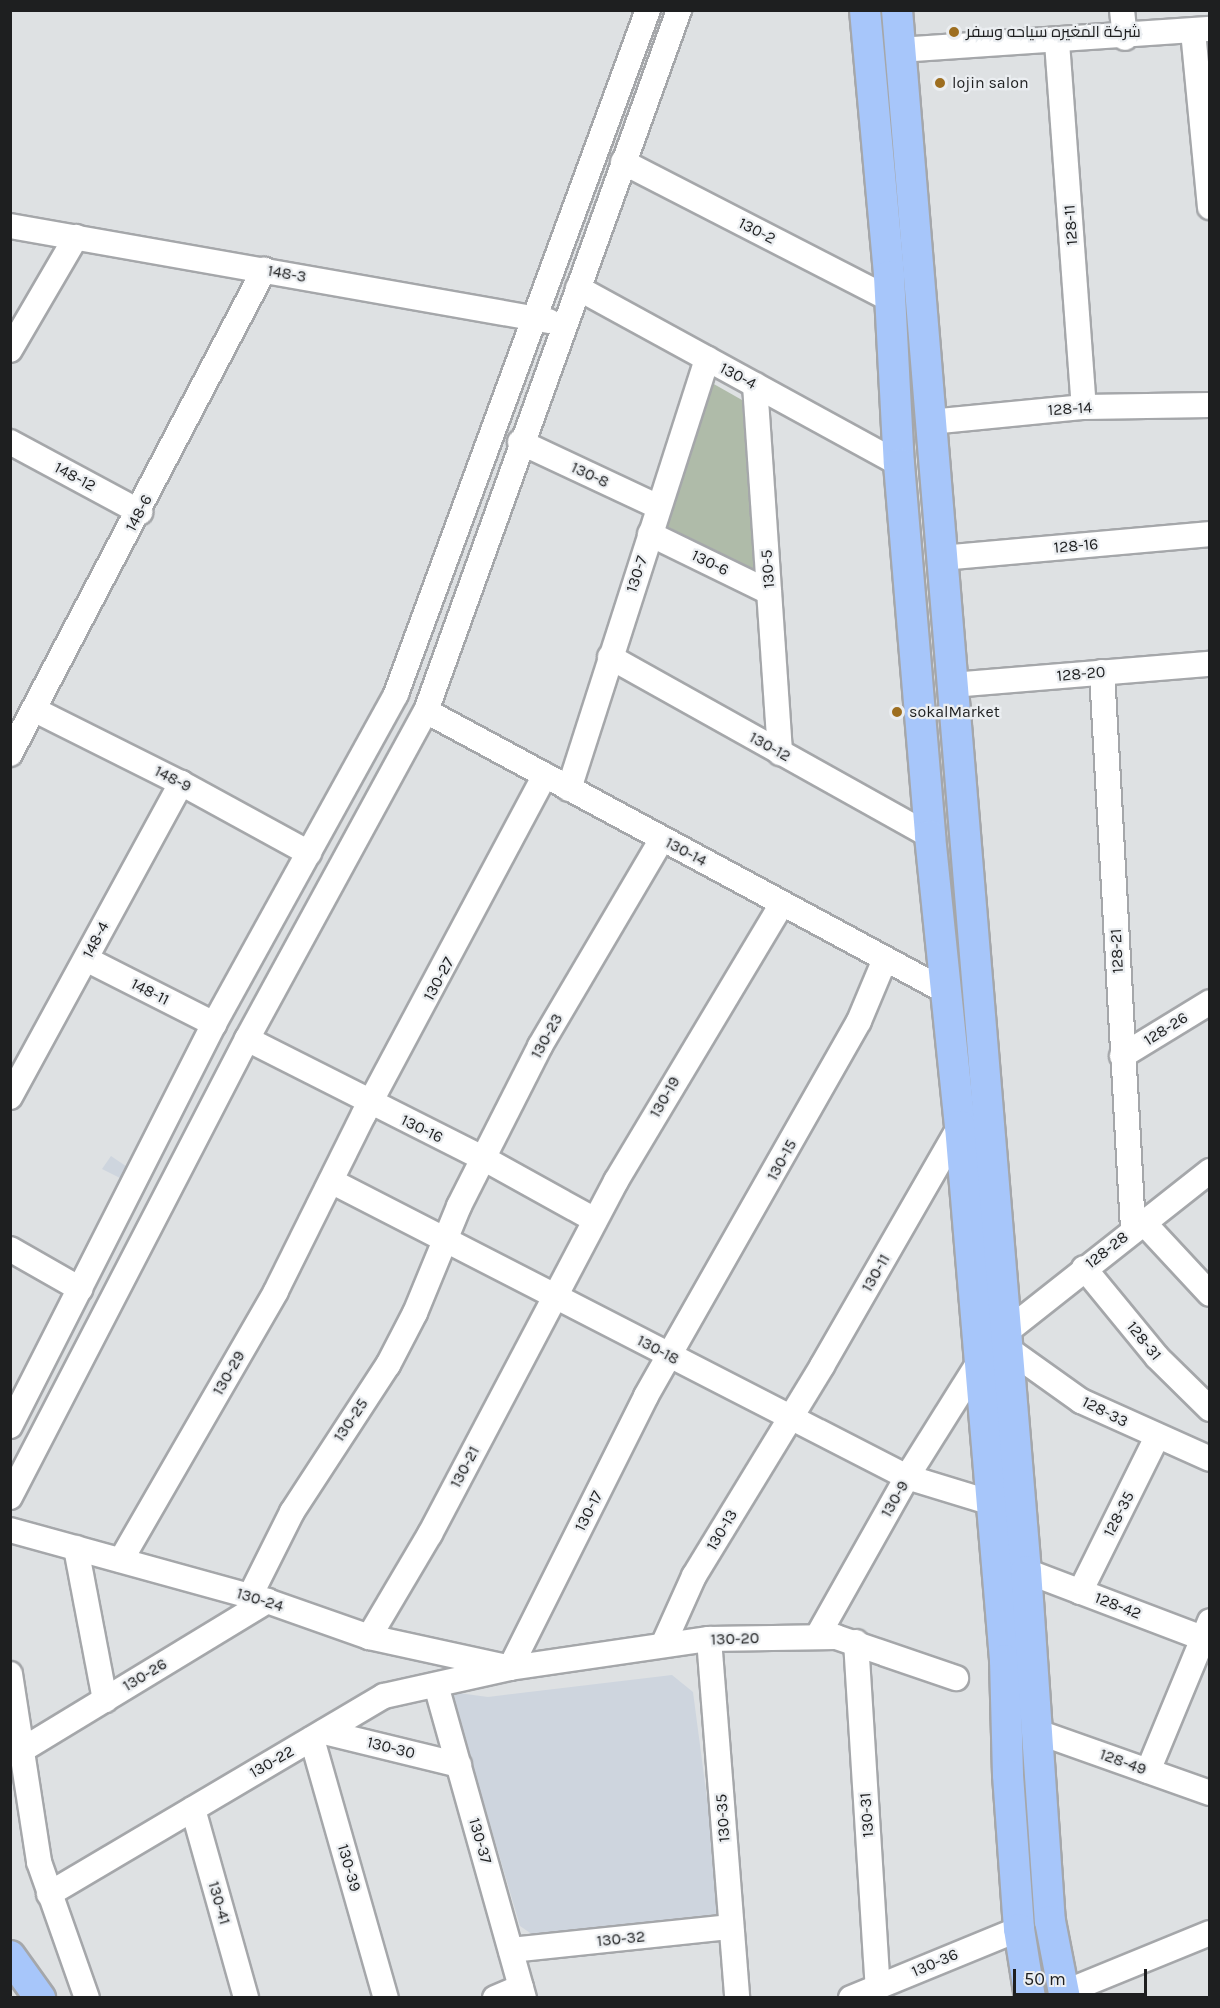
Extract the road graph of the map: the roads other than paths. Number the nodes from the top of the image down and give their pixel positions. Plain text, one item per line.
1 (648, 10) edge
2 (679, 10) edge
3 (865, 10) edge
4 (897, 10) edge
5 (1122, 10) edge
6 (1201, 30) edge
7 (1125, 38) junction
8 (1057, 42) junction
9 (900, 50) junction
10 (623, 162) junction
11 (1208, 169) edge
12 (1209, 207) edge
13 (10, 226) edge
14 (76, 237) junction
15 (264, 270) junction
16 (919, 277) junction
17 (578, 288) junction
18 (890, 288) junction
19 (534, 318) junction
20 (564, 324) junction
21 (10, 350) edge
22 (706, 359) junction
23 (755, 385) junction
24 (1209, 405) edge
25 (1084, 407) junction
26 (930, 422) junction
27 (10, 442) edge
28 (520, 442) junction
29 (899, 464) junction
30 (659, 507) junction
31 (140, 512) junction
32 (650, 534) junction
33 (1209, 534) edge
34 (942, 558) junction
35 (769, 592) junction
36 (910, 597) junction
37 (945, 603) junction
38 (610, 657) junction
39 (1209, 664) edge
40 (1102, 672) junction
41 (952, 685) junction
42 (35, 710) junction
43 (426, 711) junction
44 (780, 753) junction
45 (10, 754) edge
46 (545, 776) junction
47 (181, 783) junction
48 (569, 789) junction
49 (930, 836) junction
50 (662, 839) junction
51 (309, 854) junction
52 (782, 904) junction
53 (86, 959) junction
54 (885, 959) junction
55 (947, 992) junction
56 (1209, 1002) edge
57 (214, 1024) junction
58 (247, 1040) junction
59 (1122, 1056) junction
60 (10, 1097) edge
61 (370, 1104) junction
62 (960, 1126) junction
63 (483, 1158) junction
64 (1209, 1171) edge
65 (331, 1181) junction
66 (595, 1220) junction
67 (1138, 1226) junction
68 (445, 1240) junction
69 (10, 1249) edge
70 (1084, 1268) junction
71 (81, 1289) junction
72 (555, 1294) junction
73 (1209, 1294) edge
74 (1007, 1341) junction
75 (668, 1355) junction
76 (978, 1364) junction
77 (1209, 1409) edge
78 (789, 1419) junction
79 (10, 1426) edge
80 (1157, 1437) junction
81 (1209, 1459) edge
82 (907, 1477) junction
83 (10, 1497) edge
84 (992, 1503) junction
85 (10, 1530) edge
86 (76, 1548) junction
87 (121, 1560) junction
88 (1026, 1571) junction
89 (1080, 1592) junction
90 (258, 1598) junction
91 (1207, 1633) edge
92 (369, 1637) junction
93 (817, 1637) junction
94 (709, 1639) junction
95 (856, 1642) junction
96 (663, 1645) junction
97 (510, 1668) junction
98 (10, 1674) edge
99 (956, 1678) dead end
100 (436, 1685) junction
101 (105, 1700) junction
102 (1035, 1731) junction
103 (318, 1735) junction
104 (22, 1750) junction
105 (459, 1765) junction
106 (1148, 1771) junction
107 (1008, 1774) junction
108 (1038, 1774) junction
109 (1209, 1793) edge
110 (193, 1809) junction
111 (49, 1894) junction
112 (731, 1928) junction
113 (1019, 1929) junction
114 (1209, 1933) edge
115 (511, 1950) junction
116 (10, 1956) edge
117 (523, 1992) edge
118 (863, 1994) edge
119 (1064, 1995) edge
120 (40, 1998) edge
121 (87, 1998) edge
122 (246, 1998) edge
123 (386, 1998) edge
124 (495, 1998) edge
125 (737, 1998) edge
126 (1030, 1998) edge

1 - 19 street
2 - 10 street
3 - 18 main road
4 - 9 main road
5 - 7 street
6 - 7 street
6 - 11 street
7 - 8 street
8 - 9 street
8 - 25 street, 128-11
9 - 16 main road
10 - 17 street
10 - 18 street, 130-2
11 - 12 street
13 - 14 street, 148-3
14 - 15 street, 148-3
14 - 21 street
15 - 19 street, 148-3
15 - 31 street, 148-6
16 - 18 main road
16 - 26 main road
17 - 20 street
17 - 22 street, 130-4
18 - 29 main road
19 - 20 street, 148-3
19 - 51 street
20 - 28 street
22 - 23 street, 130-4
22 - 30 street, 130-7
23 - 29 street, 130-4
23 - 35 street, 130-5
24 - 25 street, 128-14
25 - 26 street, 128-14
26 - 34 main road
27 - 31 street, 148-12
28 - 30 street, 130-8
28 - 43 street
29 - 36 main road
30 - 32 street, 130-7
31 - 42 street, 148-6
32 - 35 street, 130-6
32 - 38 street, 130-7
33 - 34 street, 128-16
34 - 37 main road
35 - 44 street, 130-5
36 - 37 main road
36 - 49 main road
37 - 41 main road
38 - 44 street, 130-12
38 - 48 street, 130-7
39 - 40 street, 128-20
40 - 41 street, 128-20
40 - 59 street, 128-21
41 - 74 main road
42 - 45 street, 148-6
42 - 47 street, 148-9
43 - 46 street, 130-14
43 - 58 street
44 - 49 street, 130-12
46 - 48 street, 130-14
46 - 61 street, 130-27
47 - 51 street, 148-9
47 - 53 street, 148-4
48 - 50 street, 130-14
49 - 55 main road
50 - 52 street, 130-14
50 - 63 street, 130-23
51 - 57 street
52 - 54 street, 130-14
52 - 66 street, 130-19
53 - 57 street, 148-11
53 - 60 street, 148-4
54 - 55 street, 130-14
54 - 75 street, 130-15
55 - 62 main road
56 - 59 street, 128-26
57 - 71 street
58 - 61 street, 130-16
58 - 83 street
59 - 67 street, 128-21
61 - 63 street, 130-16
61 - 65 street, 130-27
62 - 76 main road
62 - 78 street, 130-11
63 - 66 street, 130-16
63 - 68 street, 130-23
64 - 67 street, 128-28
65 - 68 street, 130-18
65 - 87 street, 130-29
66 - 72 street, 130-19
67 - 70 street, 128-28
67 - 73 street
68 - 72 street, 130-18
68 - 90 street, 130-25
69 - 71 street
70 - 74 street, 128-28
70 - 77 street, 128-31
71 - 79 street
72 - 75 street, 130-18
72 - 92 street, 130-21
74 - 80 street, 128-33
74 - 88 main road
75 - 78 street, 130-18
75 - 97 street, 130-17
76 - 82 street, 130-9
76 - 84 main road
78 - 82 street, 130-18
78 - 96 street, 130-13
80 - 81 street, 128-33
80 - 89 street, 128-35
82 - 84 street, 130-18
82 - 93 street, 130-9
84 - 107 main road
85 - 86 street, 130-24
86 - 87 street, 130-24
86 - 101 street
87 - 90 street, 130-24
88 - 89 street, 128-42
88 - 102 main road
89 - 91 street, 128-42
90 - 92 street, 130-24
90 - 101 street, 130-26
91 - 106 street
92 - 97 street, 130-24
93 - 94 street, 130-20
93 - 95 street, 130-20
94 - 96 street, 130-20
94 - 112 street, 130-35
95 - 99 street, 130-20
95 - 118 street, 130-31
96 - 97 street, 130-20
97 - 100 street, 130-22
98 - 104 street
100 - 103 street, 130-22
100 - 105 street, 130-37
101 - 104 street, 130-26
102 - 106 street, 128-49
102 - 108 main road
103 - 105 street, 130-30
103 - 110 street, 130-22
103 - 123 street, 130-39
104 - 111 street
105 - 115 street, 130-37
106 - 109 street, 128-49
107 - 108 main road
107 - 113 main road
108 - 119 main road
110 - 111 street, 130-22
110 - 122 street, 130-41
111 - 121 street
112 - 115 street, 130-32
112 - 125 street, 130-35
113 - 118 street, 130-36
113 - 126 main road
114 - 119 street
115 - 117 street, 130-37
116 - 120 main road
117 - 124 street

